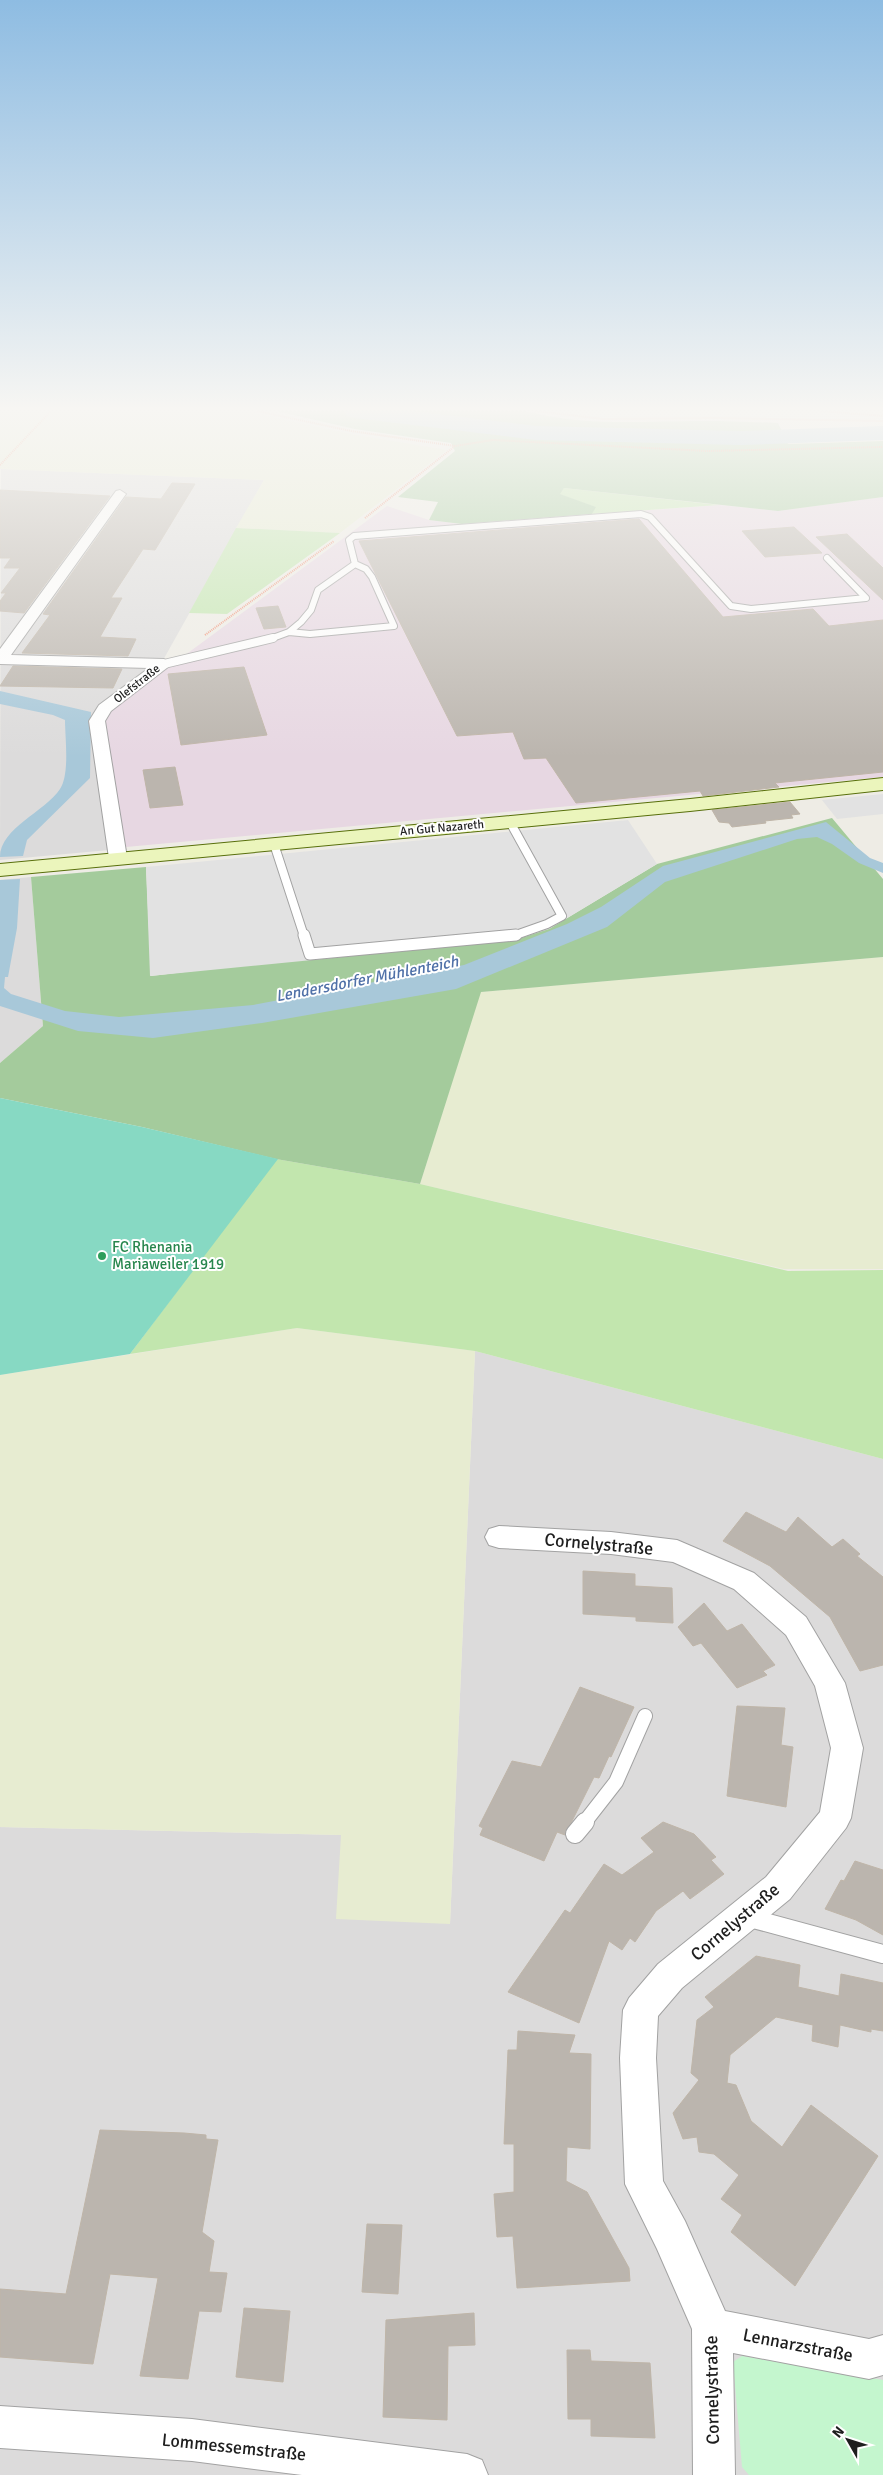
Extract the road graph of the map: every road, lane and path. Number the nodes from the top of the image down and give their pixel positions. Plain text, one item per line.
1 (96, 526) edge
2 (469, 526) edge
3 (659, 526) edge
4 (337, 539) dead end
5 (827, 558) dead end
6 (355, 564) junction
7 (289, 632) junction
8 (204, 636) dead end
9 (0, 658) edge
10 (164, 664) junction
11 (883, 784) edge
12 (510, 822) junction
13 (274, 844) junction
14 (118, 858) junction
15 (0, 870) edge
16 (499, 1537) dead end
17 (645, 1716) dead end
18 (575, 1834) dead end
19 (743, 1916) junction
20 (883, 1954) edge
21 (712, 2329) junction
22 (883, 2355) edge
23 (0, 2427) edge
24 (467, 2475) edge
25 (714, 2475) edge

1 - 9 street
2 - 6 lane
3 - 5 lane
4 - 8 path
6 - 7 lane
6 - 7 lane
7 - 10 lane
9 - 10 street, Olefstraße
10 - 14 street, Olefstraße
11 - 12 main road, An Gut Nazareth
12 - 13 main road, An Gut Nazareth
12 - 13 lane
13 - 14 main road, An Gut Nazareth
14 - 15 main road, An Gut Nazareth
16 - 19 street, Cornelystraße
17 - 18 lane
19 - 20 lane
19 - 21 street, Cornelystraße
21 - 22 street, Lennarzstraße
21 - 25 street, Cornelystraße
23 - 24 street, Lommessemstraße

